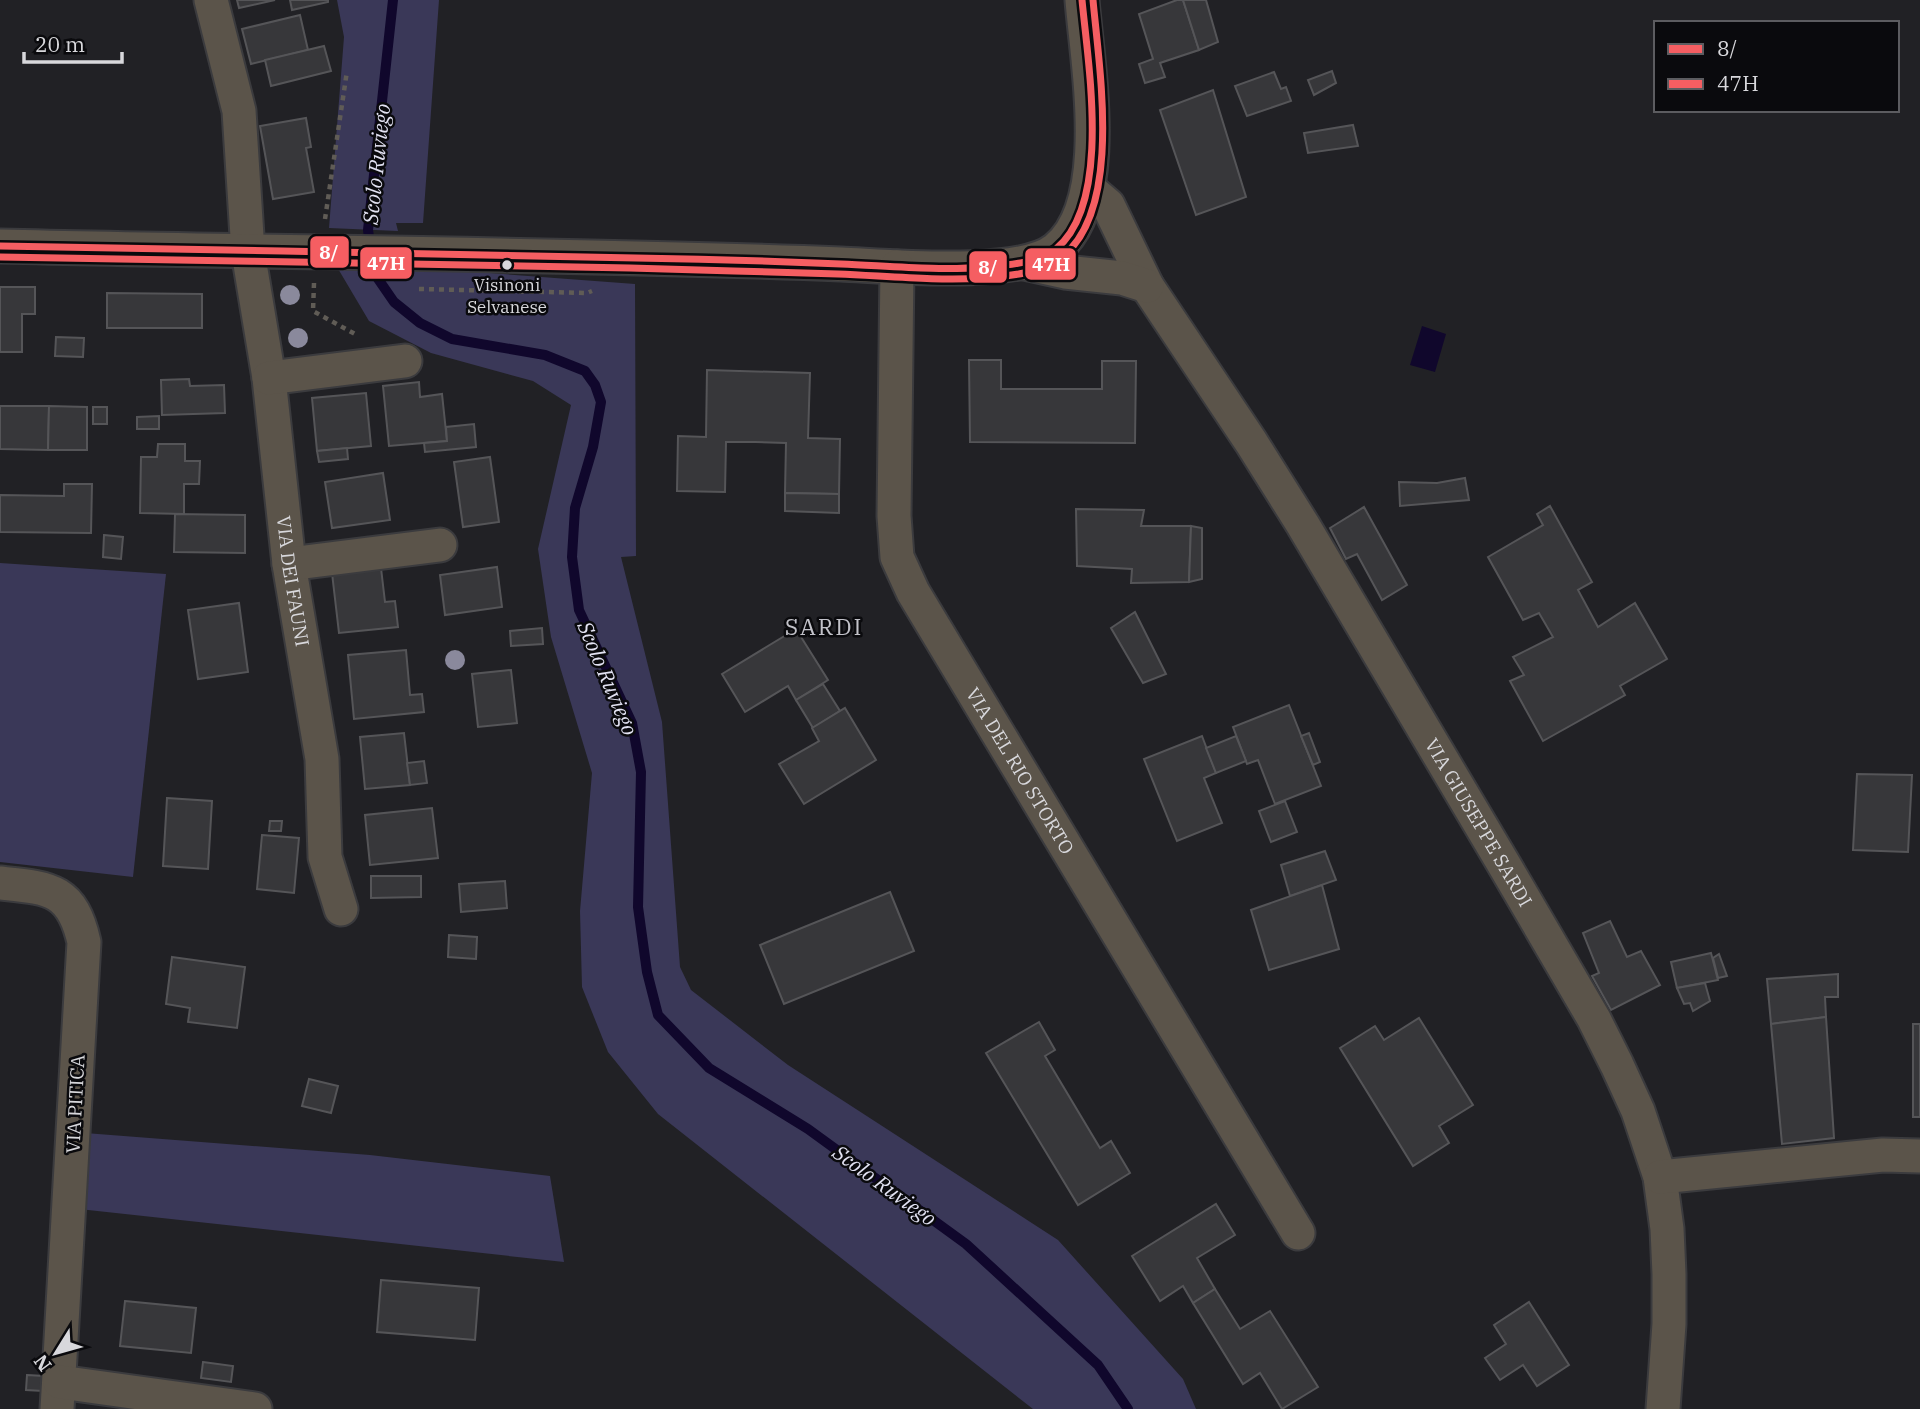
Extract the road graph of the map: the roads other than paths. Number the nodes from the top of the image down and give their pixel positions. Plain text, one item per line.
1 (211, 0) edge
2 (1083, 0) edge
3 (1088, 188) junction
4 (0, 246) edge
5 (248, 252) junction
6 (1024, 263) junction
7 (897, 267) junction
8 (1147, 286) junction
9 (405, 361) dead end
10 (269, 378) junction
11 (440, 545) dead end
12 (289, 564) junction
13 (0, 883) edge
14 (341, 909) dead end
15 (1920, 1156) edge
16 (1660, 1177) junction
17 (1298, 1233) dead end
18 (58, 1395) edge
19 (255, 1409) edge
20 (1663, 1409) edge

1 - 5 street, VIA DEI FAUNI
2 - 3 street
3 - 6 street
3 - 8 street, VIA GIUSEPPE SARDI
4 - 5 street
5 - 7 street
5 - 10 street, VIA DEI FAUNI
6 - 7 street
6 - 8 street
7 - 17 street, VIA DEL RIO STORTO
8 - 16 street, VIA GIUSEPPE SARDI
9 - 10 street
10 - 12 street, VIA DEI FAUNI
11 - 12 street
12 - 14 street, VIA DEI FAUNI
13 - 18 street, VIA PITICA
15 - 16 street
16 - 20 street, VIA GIUSEPPE SARDI
18 - 19 street, VIA PITICA

